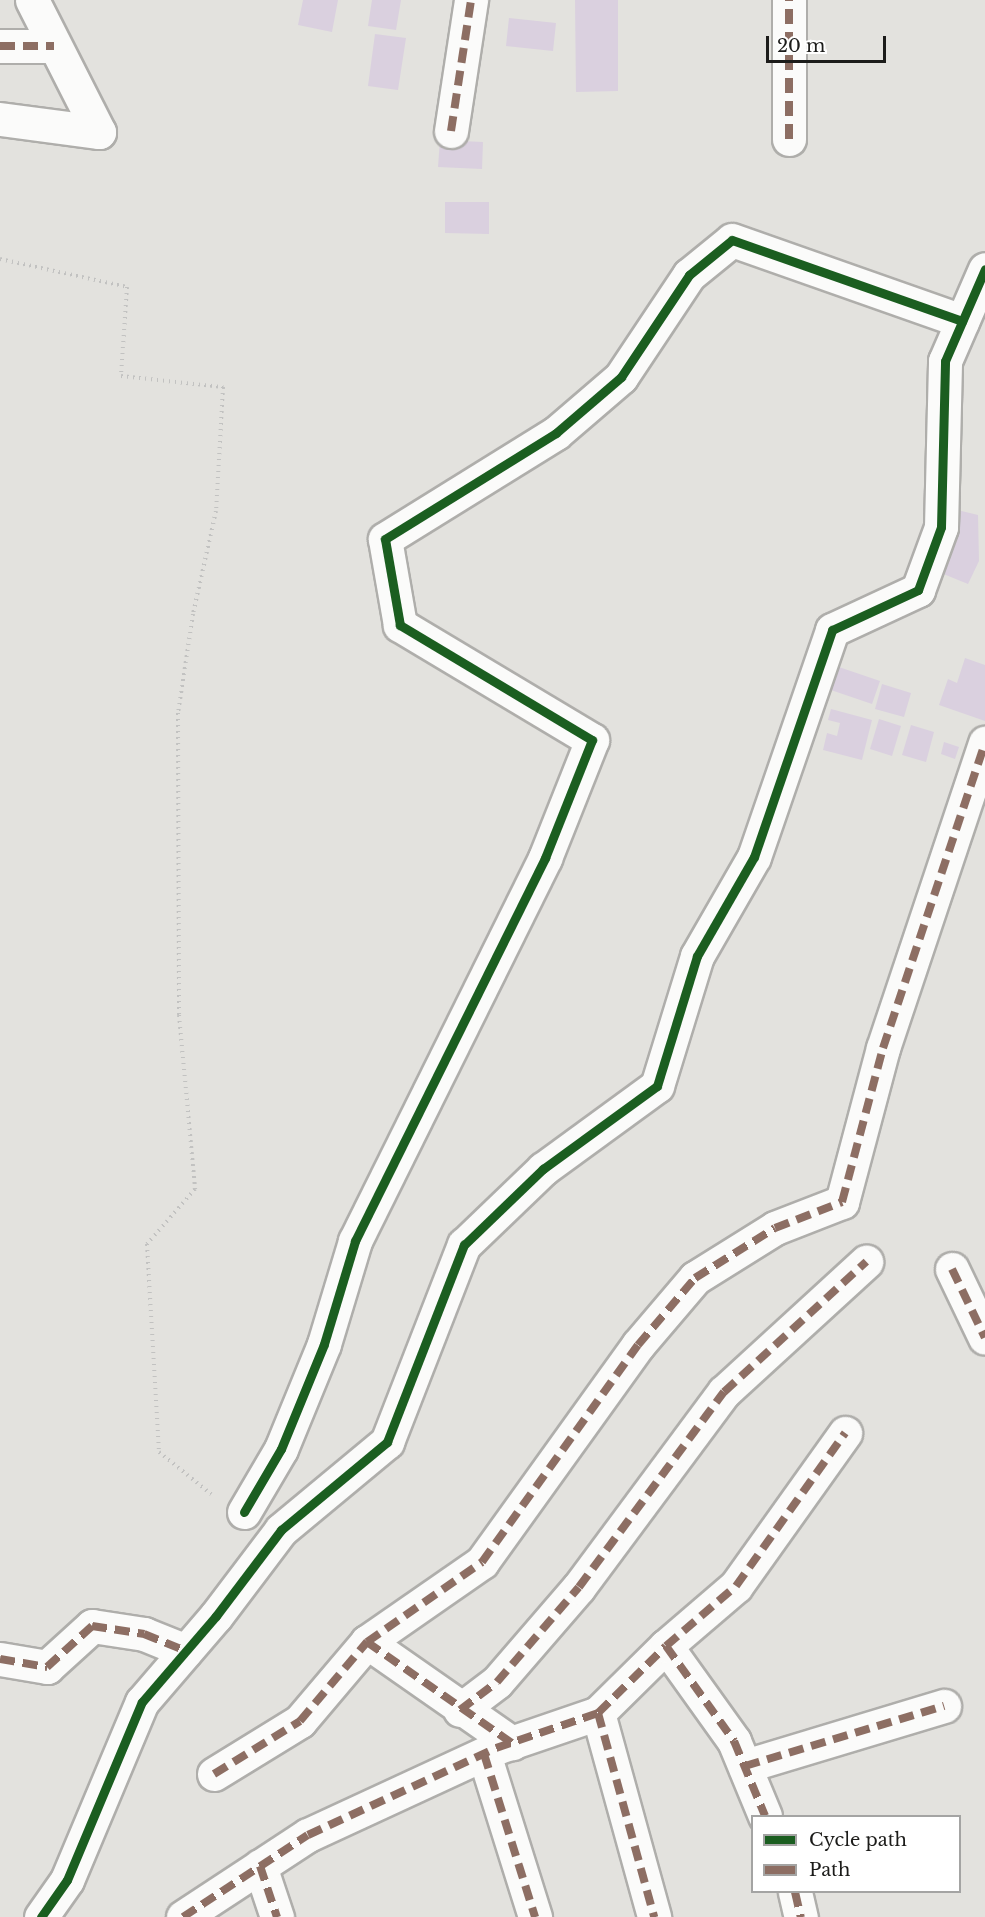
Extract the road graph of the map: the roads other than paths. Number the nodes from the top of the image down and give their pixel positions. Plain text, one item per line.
1 (32, 0) edge
2 (471, 0) edge
3 (789, 0) edge
4 (0, 46) edge
5 (54, 46) junction
6 (0, 119) edge
7 (451, 131) dead end
8 (789, 139) dead end
9 (985, 269) edge
10 (962, 321) junction
11 (985, 743) edge
12 (866, 1262) dead end
13 (952, 1269) dead end
14 (985, 1338) edge
15 (845, 1433) dead end
16 (244, 1512) road end
17 (367, 1642) junction
18 (666, 1646) junction
19 (186, 1650) junction
20 (0, 1659) edge
21 (944, 1706) dead end
22 (460, 1710) junction
23 (598, 1713) junction
24 (498, 1748) junction
25 (745, 1766) junction
26 (214, 1774) dead end
27 (765, 1815) edge
28 (260, 1866) junction
29 (795, 1893) edge
30 (41, 1917) edge
31 (183, 1917) edge
32 (277, 1917) edge
33 (535, 1917) edge
34 (654, 1917) edge
35 (801, 1917) edge

1 - 5 street
2 - 7 street
3 - 8 street
4 - 5 street
5 - 6 street
9 - 10 street
10 - 16 street
10 - 19 street
11 - 17 street
12 - 22 street
13 - 14 street
15 - 18 street
17 - 22 street
17 - 26 street
18 - 23 street
18 - 25 street
19 - 20 street
19 - 30 street
21 - 25 street
22 - 24 street
23 - 24 street
23 - 34 street
24 - 28 street
24 - 33 street
25 - 27 street
28 - 31 street
28 - 32 street
29 - 35 street

